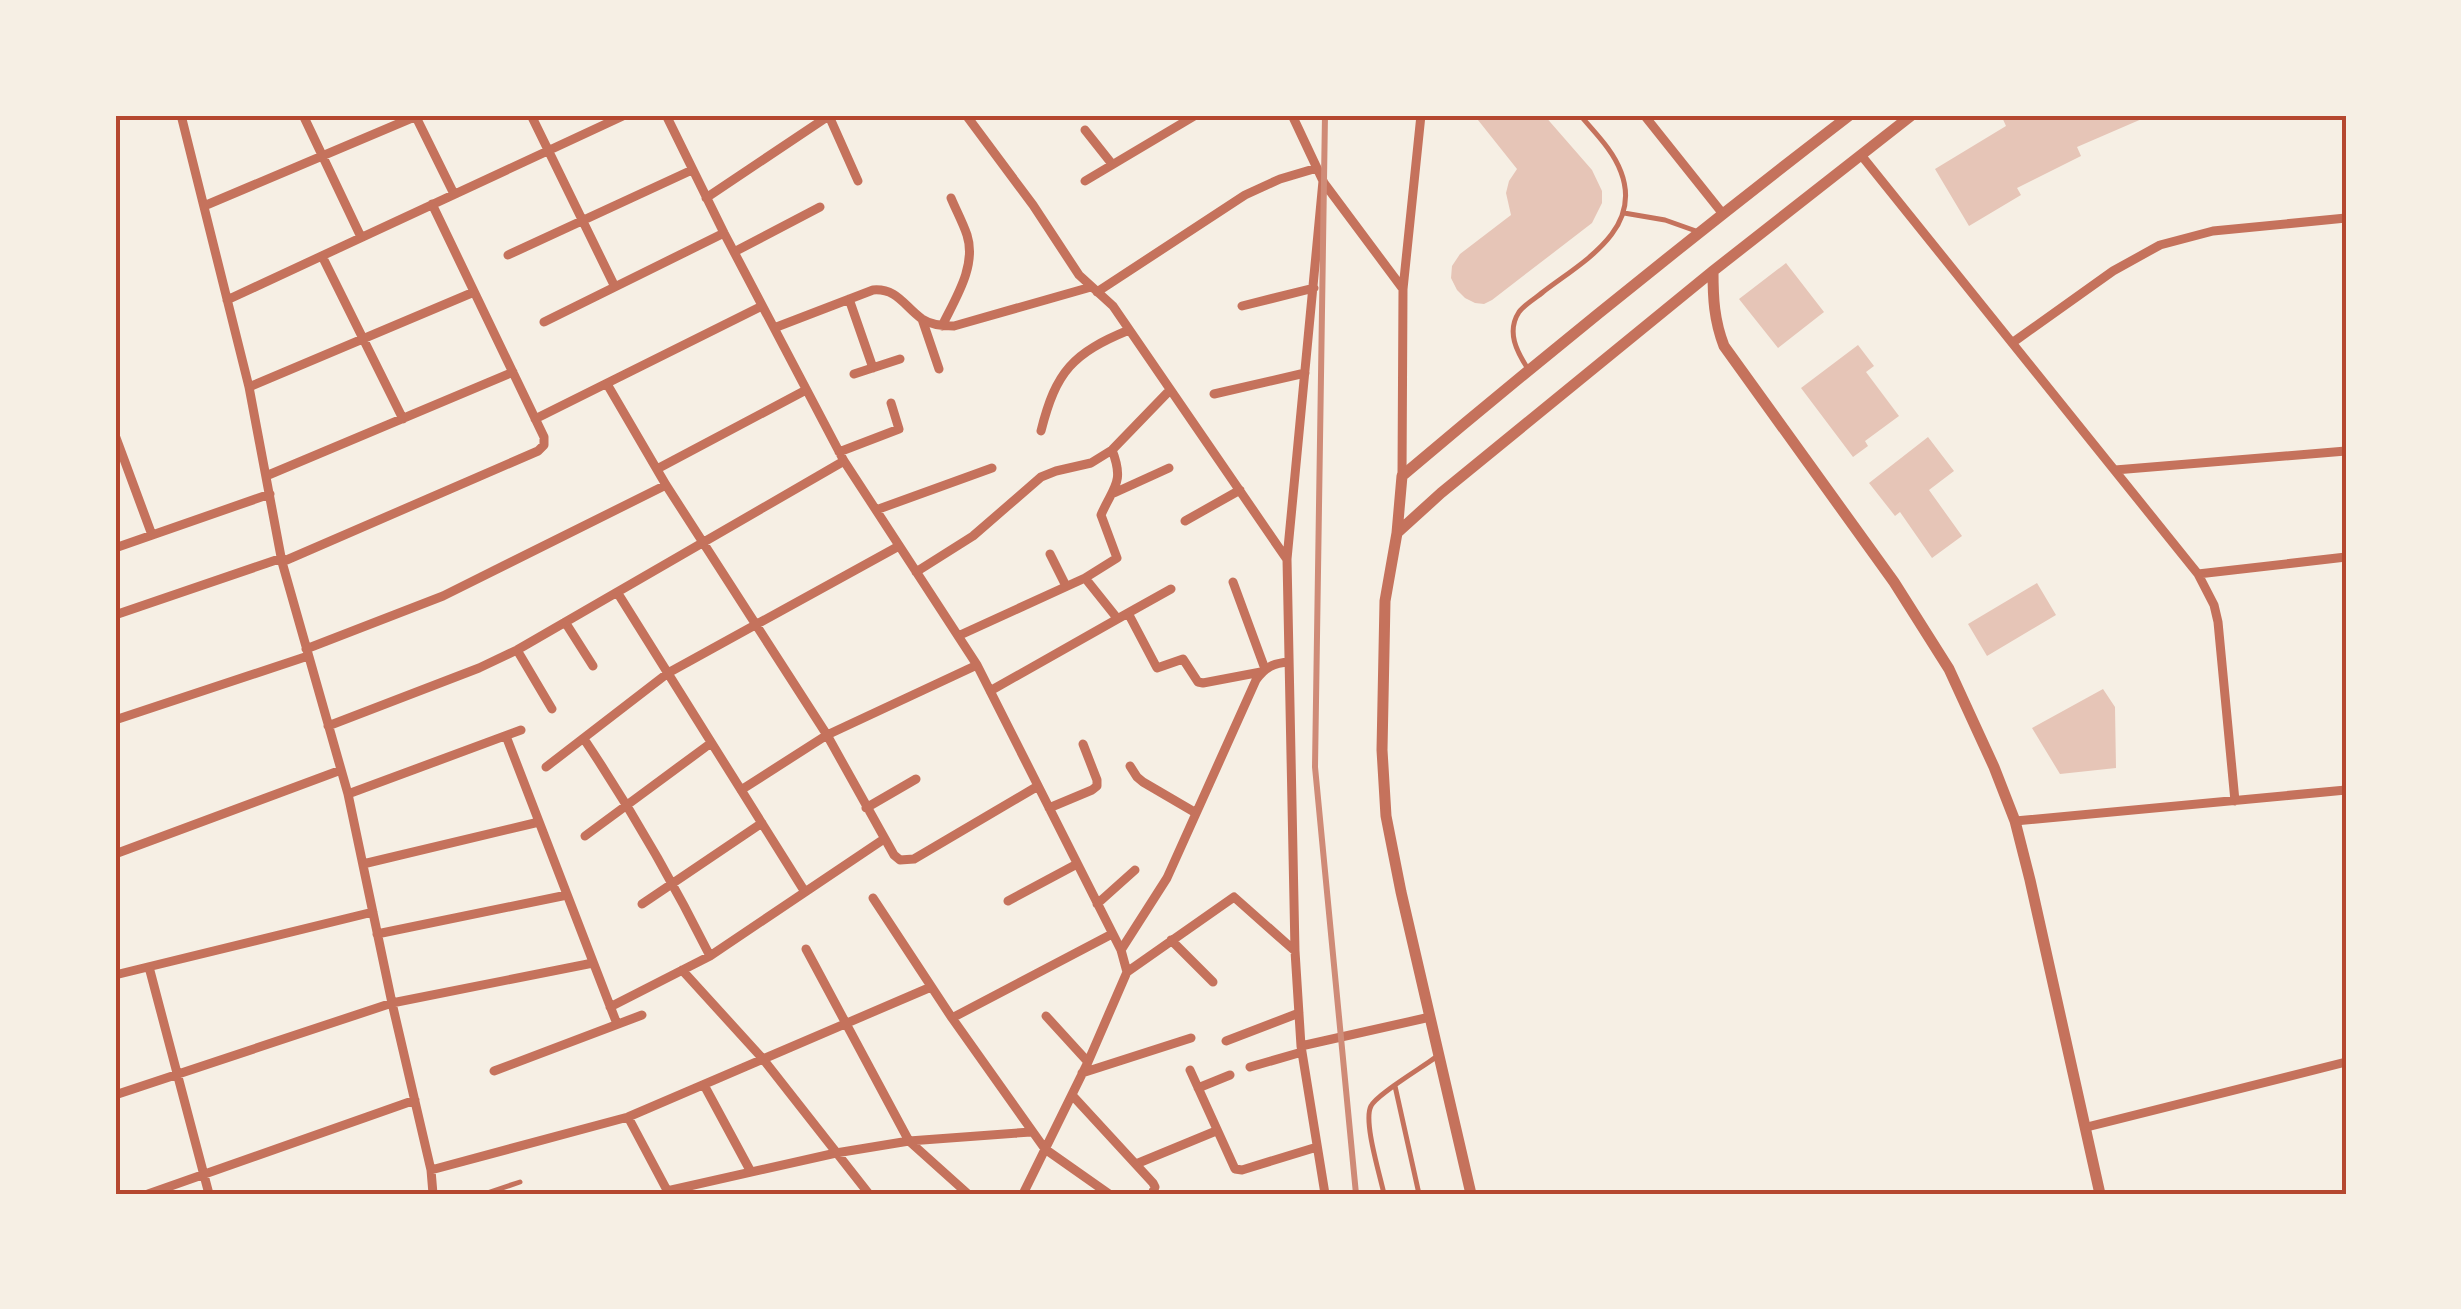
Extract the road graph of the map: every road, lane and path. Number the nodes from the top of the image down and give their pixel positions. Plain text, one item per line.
1 (181, 115) edge
2 (303, 115) edge
3 (417, 115) edge
4 (531, 115) edge
5 (625, 115) edge
6 (666, 115) edge
7 (830, 115) edge
8 (966, 115) edge
9 (1196, 115) edge
10 (1292, 115) edge
11 (1421, 115) edge
12 (1580, 115) edge
13 (1644, 115) edge
14 (1850, 115) edge
15 (1912, 115) edge
16 (1085, 130) dead end
17 (548, 150) junction
18 (1861, 155) junction
19 (322, 156) junction
20 (1112, 164) junction
21 (1317, 168) junction
22 (692, 170) junction
23 (1085, 180) dead end
24 (858, 181) dead end
25 (1323, 181) junction
26 (454, 194) junction
27 (706, 198) junction
28 (951, 198) dead end
29 (432, 204) junction
30 (204, 206) junction
31 (820, 207) dead end
32 (1623, 213) junction
33 (1723, 214) junction
34 (2346, 218) edge
35 (582, 220) junction
36 (1699, 232) junction
37 (724, 233) junction
38 (361, 237) junction
39 (734, 252) junction
40 (508, 254) dead end
41 (322, 256) junction
42 (1713, 271) junction
43 (615, 287) junction
44 (1314, 288) junction
45 (1403, 289) junction
46 (1094, 290) junction
47 (474, 292) junction
48 (850, 299) junction
49 (228, 300) junction
50 (762, 306) junction
51 (1242, 306) dead end
52 (922, 319) junction
53 (544, 322) dead end
54 (942, 326) junction
55 (774, 328) junction
56 (1129, 330) junction
57 (363, 338) junction
58 (2012, 344) junction
59 (900, 359) dead end
60 (873, 368) junction
61 (938, 369) dead end
62 (1528, 370) junction
63 (513, 372) junction
64 (1305, 373) junction
65 (854, 374) dead end
66 (607, 384) junction
67 (250, 386) junction
68 (806, 390) junction
69 (1170, 390) junction
70 (1214, 394) dead end
71 (891, 404) dead end
72 (403, 419) junction
73 (535, 419) junction
74 (1040, 430) dead end
75 (115, 435) edge
76 (1112, 450) junction
77 (2346, 451) edge
78 (842, 457) junction
79 (992, 468) dead end
80 (1169, 468) dead end
81 (657, 469) junction
82 (2115, 470) junction
83 (266, 476) junction
84 (1402, 476) junction
85 (666, 485) junction
86 (1240, 490) junction
87 (1114, 493) junction
88 (270, 494) junction
89 (876, 510) junction
90 (1185, 521) dead end
91 (1398, 533) junction
92 (152, 535) junction
93 (703, 543) junction
94 (899, 546) junction
95 (115, 548) edge
96 (1050, 554) dead end
97 (2346, 558) edge
98 (1287, 559) junction
99 (282, 560) junction
100 (916, 572) junction
101 (2198, 574) junction
102 (1084, 578) junction
103 (1233, 582) dead end
104 (1066, 586) junction
105 (1172, 588) dead end
106 (617, 592) junction
107 (1128, 612) junction
108 (115, 616) edge
109 (1117, 618) junction
110 (565, 622) junction
111 (756, 624) junction
112 (958, 636) junction
113 (517, 650) junction
114 (307, 652) junction
115 (1289, 662) junction
116 (977, 665) junction
117 (593, 666) dead end
118 (1264, 670) junction
119 (668, 673) junction
120 (990, 691) junction
121 (552, 709) dead end
122 (115, 720) edge
123 (328, 726) junction
124 (521, 730) dead end
125 (826, 735) junction
126 (506, 736) junction
127 (584, 739) junction
128 (712, 743) junction
129 (1083, 744) dead end
130 (1130, 766) dead end
131 (546, 767) dead end
132 (341, 770) junction
133 (916, 779) dead end
134 (1038, 786) junction
135 (741, 790) junction
136 (2346, 790) edge
137 (348, 794) junction
138 (2235, 801) junction
139 (628, 804) junction
140 (866, 808) junction
141 (1048, 808) junction
142 (1196, 813) junction
143 (2015, 821) junction
144 (539, 822) junction
145 (762, 823) junction
146 (585, 836) dead end
147 (884, 839) junction
148 (115, 854) edge
149 (363, 864) junction
150 (1077, 864) junction
151 (1135, 870) dead end
152 (674, 883) junction
153 (805, 892) junction
154 (567, 895) junction
155 (873, 898) dead end
156 (1008, 901) dead end
157 (642, 904) dead end
158 (1097, 904) junction
159 (373, 912) junction
160 (378, 934) junction
161 (1112, 934) junction
162 (1171, 940) junction
163 (806, 949) dead end
164 (1121, 950) junction
165 (1295, 951) junction
166 (710, 956) junction
167 (594, 963) junction
168 (149, 966) junction
169 (682, 970) junction
170 (1127, 972) junction
171 (115, 975) edge
172 (1213, 982) dead end
173 (932, 987) junction
174 (392, 1003) junction
175 (610, 1006) junction
176 (1299, 1014) junction
177 (642, 1015) dead end
178 (1046, 1016) dead end
179 (1430, 1017) junction
180 (952, 1018) junction
181 (617, 1024) junction
182 (846, 1024) junction
183 (1190, 1038) dead end
184 (1226, 1040) dead end
185 (1301, 1049) junction
186 (1439, 1056) junction
187 (763, 1060) junction
188 (1088, 1062) junction
189 (2346, 1062) edge
190 (1250, 1066) dead end
191 (1190, 1070) dead end
192 (494, 1071) dead end
193 (1082, 1073) junction
194 (178, 1074) junction
195 (1230, 1075) dead end
196 (704, 1085) junction
197 (1395, 1086) junction
198 (1198, 1088) junction
199 (115, 1095) edge
200 (1072, 1095) junction
201 (415, 1100) junction
202 (628, 1118) junction
203 (2086, 1128) junction
204 (1216, 1131) junction
205 (1032, 1132) junction
206 (909, 1142) junction
207 (1317, 1148) junction
208 (1045, 1149) junction
209 (836, 1153) junction
210 (1136, 1164) junction
211 (431, 1170) junction
212 (752, 1172) junction
213 (204, 1174) junction
214 (520, 1182) dead end
215 (668, 1192) edge
216 (148, 1194) edge
217 (209, 1194) edge
218 (433, 1194) edge
219 (484, 1194) edge
220 (868, 1194) edge
221 (968, 1194) edge
222 (1023, 1194) edge
223 (1109, 1194) edge
224 (1152, 1194) edge
225 (1325, 1194) edge
226 (1384, 1194) edge
227 (1419, 1194) edge
228 (1470, 1194) edge
229 (2100, 1194) edge

1 - 30 street
2 - 19 street
3 - 19 street
3 - 26 street
4 - 17 street
5 - 17 street
6 - 22 street
7 - 24 street
7 - 27 street
8 - 46 street
9 - 20 street
10 - 21 street
11 - 45 street
12 - 32 lane
13 - 33 street
14 - 33 street
15 - 18 street
16 - 20 street
17 - 26 street
17 - 35 street
18 - 42 street
18 - 58 street
19 - 30 street
19 - 38 street
20 - 23 street
21 - 25 street
21 - 46 street
22 - 27 street
22 - 35 street
25 - 44 street
25 - 45 street
26 - 29 street
27 - 37 street
28 - 54 street
29 - 38 street
29 - 47 street
30 - 49 street
31 - 39 street
32 - 36 lane
32 - 62 lane
33 - 36 street
34 - 58 street
35 - 40 street
35 - 43 street
36 - 62 street
37 - 39 street
37 - 43 street
38 - 41 street
39 - 50 street
41 - 49 street
41 - 57 street
42 - 91 street
42 - 143 street
43 - 53 street
44 - 51 street
44 - 64 street
45 - 84 street
46 - 54 street
46 - 56 street
47 - 57 street
47 - 63 street
48 - 52 street
48 - 55 street
48 - 60 street
49 - 67 street
50 - 55 street
50 - 66 street
52 - 54 street
52 - 61 street
55 - 68 street
56 - 69 street
56 - 74 street
57 - 67 street
57 - 72 street
58 - 82 street
59 - 60 street
60 - 65 street
62 - 84 street
63 - 72 street
63 - 73 street
64 - 70 street
64 - 98 street
66 - 73 street
66 - 81 street
67 - 83 street
68 - 78 street
68 - 81 street
69 - 76 street
69 - 86 street
71 - 78 street
72 - 83 street
73 - 99 street
75 - 92 street
76 - 87 street
76 - 100 street
77 - 82 street
78 - 89 street
78 - 93 street
79 - 89 street
80 - 87 street
81 - 85 street
82 - 101 street
83 - 88 street
84 - 91 street
85 - 93 street
85 - 114 street
86 - 90 street
86 - 98 street
87 - 102 street
88 - 92 street
88 - 99 street
89 - 94 street
91 - 179 street
92 - 95 street
93 - 106 street
93 - 111 street
94 - 100 street
94 - 111 street
96 - 104 street
97 - 101 street
98 - 115 street
99 - 108 street
99 - 114 street
100 - 112 street
101 - 138 street
102 - 104 street
102 - 109 street
103 - 118 street
104 - 112 street
105 - 107 street
106 - 110 street
106 - 119 street
107 - 109 street
107 - 118 street
109 - 120 street
110 - 113 street
110 - 117 street
111 - 119 street
111 - 125 street
112 - 116 street
113 - 121 street
113 - 123 street
114 - 122 street
114 - 123 street
115 - 118 street
115 - 165 street
116 - 120 street
116 - 125 street
118 - 142 street
119 - 127 street
119 - 128 street
120 - 134 street
123 - 132 street
124 - 126 street
125 - 135 street
125 - 140 street
126 - 137 street
126 - 144 street
127 - 131 street
127 - 139 street
128 - 135 street
128 - 139 street
129 - 141 street
130 - 142 street
132 - 137 street
132 - 148 street
133 - 140 street
134 - 141 street
134 - 147 street
135 - 145 street
136 - 138 street
137 - 149 street
138 - 143 street
139 - 146 street
139 - 152 street
140 - 147 street
141 - 150 street
142 - 164 street
143 - 203 street
144 - 149 street
144 - 154 street
145 - 152 street
145 - 153 street
147 - 153 street
149 - 159 street
150 - 156 street
150 - 158 street
151 - 158 street
152 - 157 street
152 - 166 street
153 - 166 street
154 - 160 street
154 - 167 street
155 - 173 street
158 - 161 street
159 - 160 street
159 - 168 street
160 - 174 street
161 - 164 street
161 - 180 street
162 - 165 street
162 - 170 street
162 - 172 street
163 - 182 street
164 - 170 street
165 - 176 street
166 - 169 street
167 - 174 street
167 - 175 street
168 - 171 street
168 - 194 street
169 - 175 street
169 - 187 street
170 - 188 street
173 - 180 street
173 - 182 street
174 - 194 street
174 - 201 street
175 - 181 street
176 - 184 street
176 - 185 street
177 - 181 street
178 - 188 street
179 - 185 street
179 - 186 street
180 - 205 street
181 - 192 street
182 - 187 street
182 - 206 street
183 - 193 street
185 - 190 street
185 - 207 street
186 - 197 lane
186 - 228 street
187 - 196 street
187 - 209 street
188 - 193 street
189 - 203 street
191 - 198 street
193 - 200 street
194 - 199 street
194 - 213 street
195 - 198 street
196 - 202 street
196 - 212 street
197 - 226 lane
197 - 227 lane
198 - 204 street
200 - 208 street
200 - 210 street
201 - 211 street
201 - 213 street
202 - 211 street
202 - 215 street
203 - 229 street
204 - 207 street
204 - 210 street
205 - 206 street
205 - 208 street
206 - 209 street
206 - 221 street
207 - 225 street
208 - 222 street
208 - 223 street
209 - 212 street
209 - 220 street
210 - 224 street
211 - 218 street
212 - 215 street
213 - 216 street
213 - 217 street
214 - 219 lane

